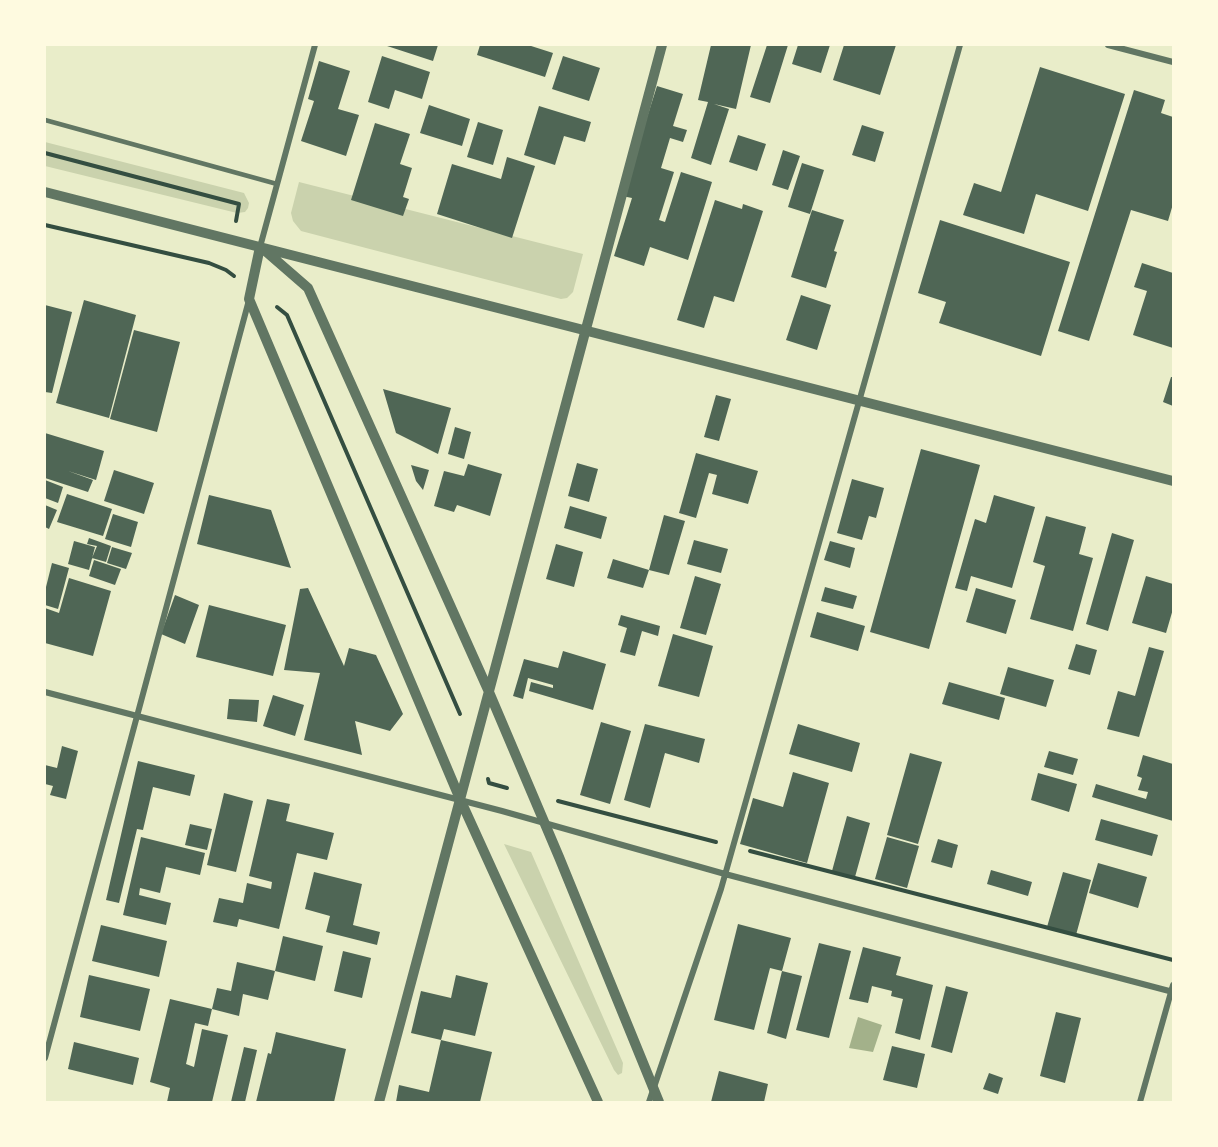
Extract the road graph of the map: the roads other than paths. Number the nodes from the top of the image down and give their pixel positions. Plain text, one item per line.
1 (315, 45) edge
2 (662, 45) edge
3 (960, 45) edge
4 (1108, 45) edge
5 (1173, 62) edge
6 (45, 120) edge
7 (276, 184) junction
8 (45, 192) edge
9 (260, 247) junction
10 (250, 294) junction
11 (586, 330) junction
12 (859, 400) junction
13 (1173, 481) edge
14 (45, 692) edge
15 (489, 692) junction
16 (137, 716) junction
17 (460, 800) junction
18 (544, 822) junction
19 (725, 874) junction
20 (1172, 990) edge
21 (45, 1058) edge
22 (654, 1091) junction
23 (379, 1102) edge
24 (598, 1102) edge
25 (649, 1102) edge
26 (659, 1102) edge
27 (1140, 1102) edge

1 - 7 street
2 - 11 street
3 - 12 street
4 - 5 street
6 - 7 lane
7 - 9 street
8 - 9 street
9 - 10 street
9 - 11 street
9 - 15 street
10 - 16 street
10 - 17 street
11 - 12 street
11 - 15 street
12 - 13 street
12 - 19 street
14 - 16 street
15 - 17 street
15 - 18 street
16 - 17 street
16 - 21 street
17 - 18 street
17 - 23 street
17 - 24 street
18 - 19 street
18 - 22 street
19 - 20 street
19 - 22 street
20 - 27 street
22 - 25 street
22 - 26 street

